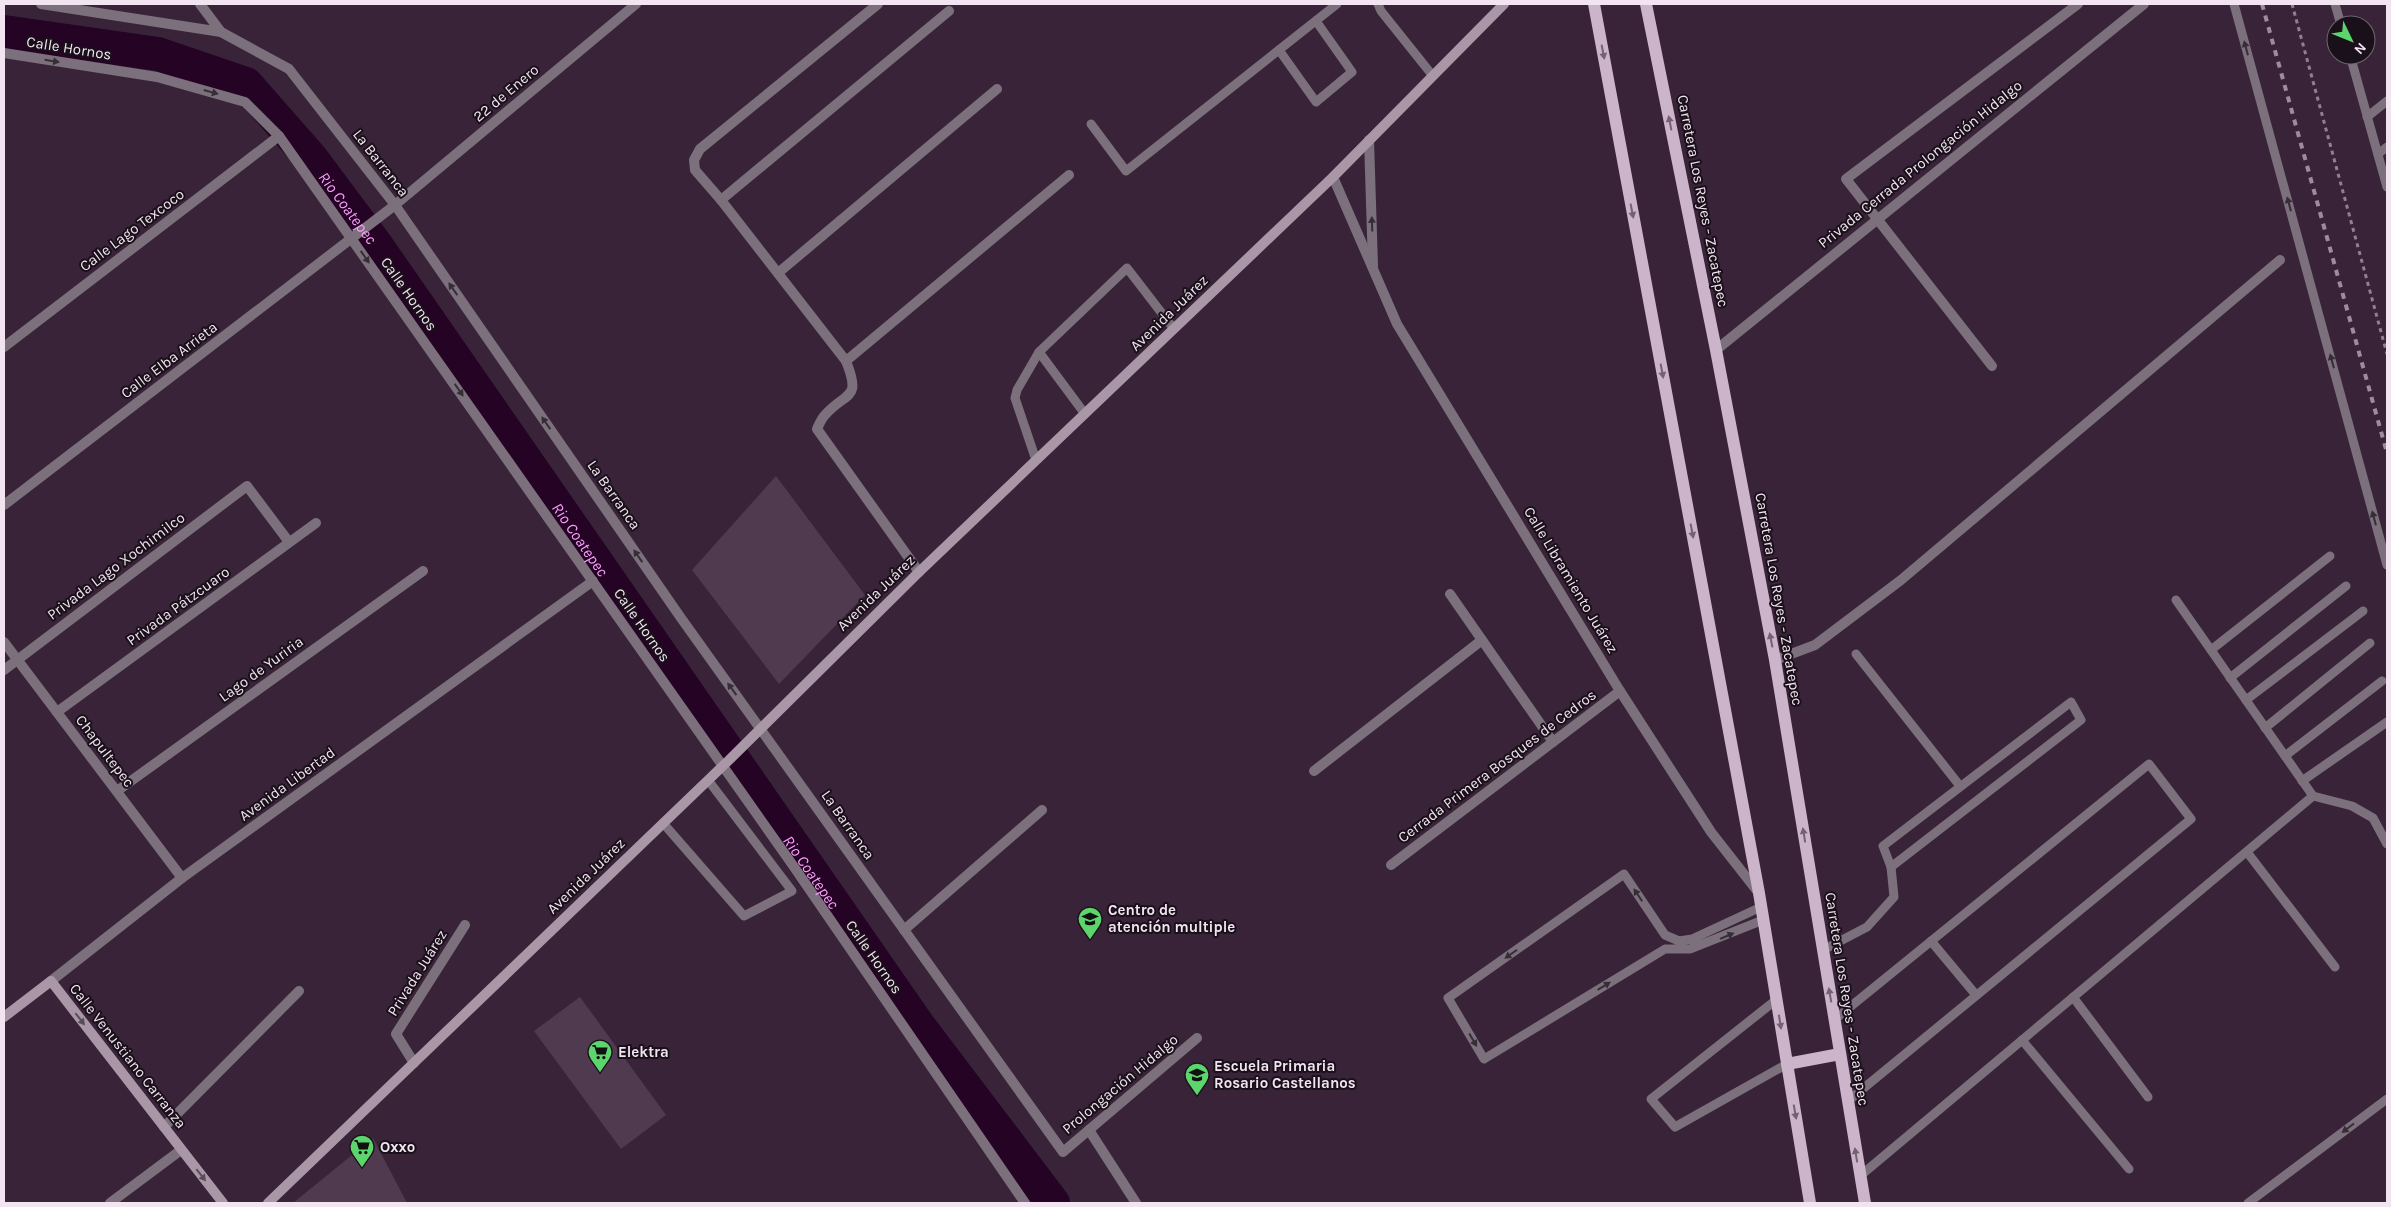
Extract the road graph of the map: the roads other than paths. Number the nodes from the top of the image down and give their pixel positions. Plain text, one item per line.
1 (41, 4) edge
2 (200, 4) edge
3 (636, 4) edge
4 (878, 4) edge
5 (1337, 4) edge
6 (1378, 4) edge
7 (1504, 4) edge
8 (1594, 4) edge
9 (1648, 4) edge
10 (2078, 4) edge
11 (2144, 4) edge
12 (2234, 4) edge
13 (949, 11) dead end
14 (1316, 21) junction
15 (221, 32) junction
16 (1279, 50) junction
17 (4, 53) edge
18 (2353, 65) edge
19 (1432, 76) junction
20 (996, 89) dead end
21 (2387, 101) edge
22 (2367, 116) junction
23 (1091, 124) dead end
24 (279, 136) junction
25 (1370, 140) junction
26 (2387, 147) edge
27 (2378, 154) junction
28 (1069, 175) dead end
29 (1333, 177) junction
30 (2387, 187) edge
31 (721, 200) junction
32 (393, 206) junction
33 (1875, 219) junction
34 (355, 236) junction
35 (2280, 260) dead end
36 (1373, 272) junction
37 (778, 273) junction
38 (1174, 329) junction
39 (4, 347) edge
40 (1716, 350) junction
41 (1039, 352) junction
42 (846, 361) junction
43 (1992, 366) dead end
44 (1085, 414) junction
45 (1036, 460) junction
46 (4, 505) edge
47 (316, 523) dead end
48 (289, 542) junction
49 (2330, 556) dead end
50 (2387, 565) edge
51 (423, 571) dead end
52 (919, 572) junction
53 (593, 581) junction
54 (2346, 586) dead end
55 (1450, 594) dead end
56 (2176, 600) dead end
57 (2363, 611) dead end
58 (1482, 640) junction
59 (4, 642) edge
60 (2370, 643) dead end
61 (2211, 650) junction
62 (1856, 654) dead end
63 (18, 660) junction
64 (1775, 660) junction
65 (4, 670) edge
66 (2230, 678) junction
67 (2382, 682) dead end
68 (1620, 691) junction
69 (2246, 700) junction
70 (57, 712) junction
71 (2387, 722) edge
72 (761, 728) junction
73 (2265, 728) junction
74 (1553, 742) junction
75 (2285, 756) junction
76 (724, 764) junction
77 (1314, 770) dead end
78 (708, 780) junction
79 (2302, 781) junction
80 (1960, 786) junction
81 (117, 791) junction
82 (2313, 796) junction
83 (1042, 810) dead end
84 (663, 823) junction
85 (2387, 844) edge
86 (2247, 852) junction
87 (1391, 865) dead end
88 (1891, 867) junction
89 (182, 878) junction
90 (1759, 893) junction
91 (1761, 907) junction
92 (1763, 920) junction
93 (465, 926) dead end
94 (904, 930) junction
95 (1931, 941) junction
96 (1823, 950) junction
97 (2335, 967) dead end
98 (51, 981) junction
99 (299, 991) dead end
100 (1976, 996) junction
101 (2073, 997) junction
102 (1776, 1000) junction
103 (4, 1017) edge
104 (1834, 1020) junction
105 (1197, 1038) dead end
106 (2022, 1040) junction
107 (1840, 1054) junction
108 (414, 1063) junction
109 (1787, 1064) junction
110 (2148, 1097) dead end
111 (2387, 1099) edge
112 (1848, 1101) junction
113 (164, 1127) junction
114 (1089, 1130) junction
115 (181, 1150) junction
116 (1062, 1152) joint
117 (2129, 1169) dead end
118 (1860, 1176) junction
119 (278, 1199) edge
120 (110, 1203) edge
121 (223, 1203) edge
122 (268, 1203) edge
123 (1025, 1203) edge
124 (1136, 1203) edge
125 (1810, 1203) edge
126 (1864, 1203) edge
127 (2248, 1203) edge

1 - 15 street, La Barranca
2 - 15 street
3 - 32 street, 22 de Enero
4 - 31 street
5 - 14 lane
6 - 19 lane
7 - 19 street, Avenida Juárez
8 -> 90 main road
40 -> 9 main road, Carretera Los Reyes - Zacatepec
10 - 33 street
11 - 33 street, Privada Cerrada Prolongación Hidalgo
50 -> 12 lane
13 - 31 street
14 - 16 lane
14 - 16 lane
15 - 32 street, La Barranca
16 - 23 lane
17 -> 24 street, Calle Hornos
18 - 22 lane
19 - 25 street, Avenida Juárez
20 - 37 street
21 - 22 lane
22 - 27 lane
24 - 34 street, Calle Hornos
24 - 39 street, Calle Lago Texcoco
25 - 29 street, Avenida Juárez
36 -> 25 street, Calle Libramiento Juárez
26 - 27 lane
27 - 30 lane
28 - 42 street
29 - 36 street, Calle Libramiento Juárez
29 - 38 street, Avenida Juárez
31 - 37 street
32 - 34 street, 22 de Enero
72 -> 32 street, La Barranca
33 - 40 street, Privada Cerrada Prolongación Hidalgo
33 - 43 street
34 - 46 street, Calle Elba Arrieta
34 -> 53 street, Calle Hornos
35 - 64 street
36 - 68 street, Calle Libramiento Juárez
37 - 42 street
38 - 41 lane
38 - 44 street, Avenida Juárez
64 -> 40 main road, Carretera Los Reyes - Zacatepec
41 - 44 lane
41 - 45 lane
42 - 52 street
44 - 45 street, Avenida Juárez
45 - 52 street, Avenida Juárez
47 - 48 street, Privada Pátzcuaro
48 - 63 street, Privada Lago Xochimilco
48 - 70 street, Privada Pátzcuaro
49 - 61 lane
51 - 81 street, Lago de Yuriria
52 - 72 street, Avenida Juárez
53 - 76 street, Calle Hornos
53 - 89 street, Avenida Libertad
54 - 66 lane
55 - 58 street
56 - 61 lane
57 - 69 lane
58 - 74 street
58 - 77 street
59 - 63 street, Chapultepec
60 - 73 lane
61 - 66 lane
62 - 80 lane
63 - 65 street, Privada Lago Xochimilco
63 - 70 street, Chapultepec
96 -> 64 main road, Carretera Los Reyes - Zacatepec
66 - 69 lane
67 - 75 lane
68 - 74 street, Cerrada Primera Bosques de Cedros
68 - 90 street, Calle Libramiento Juárez
69 - 73 lane
70 - 81 street, Chapultepec
71 - 79 lane
72 - 76 street, Avenida Juárez
72 - 94 street, La Barranca
73 - 75 lane
74 - 87 street, Cerrada Primera Bosques de Cedros
75 - 79 lane
76 - 78 street, Avenida Juárez
76 - 123 street, Calle Hornos
78 - 84 street, Avenida Juárez
78 - 84 lane
79 - 82 lane
80 - 88 lane
80 - 88 lane
81 - 89 street, Chapultepec
82 - 85 lane
82 - 86 lane
83 - 94 street
84 - 108 street, Avenida Juárez
86 - 97 lane
86 - 101 lane
88 - 96 lane
89 - 98 street, Avenida Libertad
90 - 91 main road
91 - 92 main road
91 -> 92 lane
92 - 102 main road
93 - 108 street, Privada Juárez
94 - 116 street, La Barranca
95 - 100 lane
95 - 100 lane
95 - 104 lane
104 -> 96 main road, Carretera Los Reyes - Zacatepec
98 - 103 street, Avenida Libertad
98 -> 113 street, Calle Venustiano Carranza
99 - 113 street
100 - 112 lane
101 - 106 lane
101 - 110 lane
102 -> 109 main road
102 - 109 lane
104 - 107 main road, Carretera Los Reyes - Zacatepec
105 - 114 street, Prolongación Hidalgo
106 - 117 lane
106 - 118 lane
107 - 109 main road
107 - 112 main road, Carretera Los Reyes - Zacatepec
108 - 119 street, Avenida Juárez
109 -> 125 main road
111 -> 127 lane
118 -> 112 main road, Carretera Los Reyes - Zacatepec
113 - 115 street, Calle Venustiano Carranza
114 - 116 street, Prolongación Hidalgo
114 - 124 street
115 - 120 street, Calle Venustiano Carranza
115 -> 121 street, Calle Venustiano Carranza
118 - 126 main road, Carretera Los Reyes - Zacatepec
119 - 122 street, Avenida Juárez

